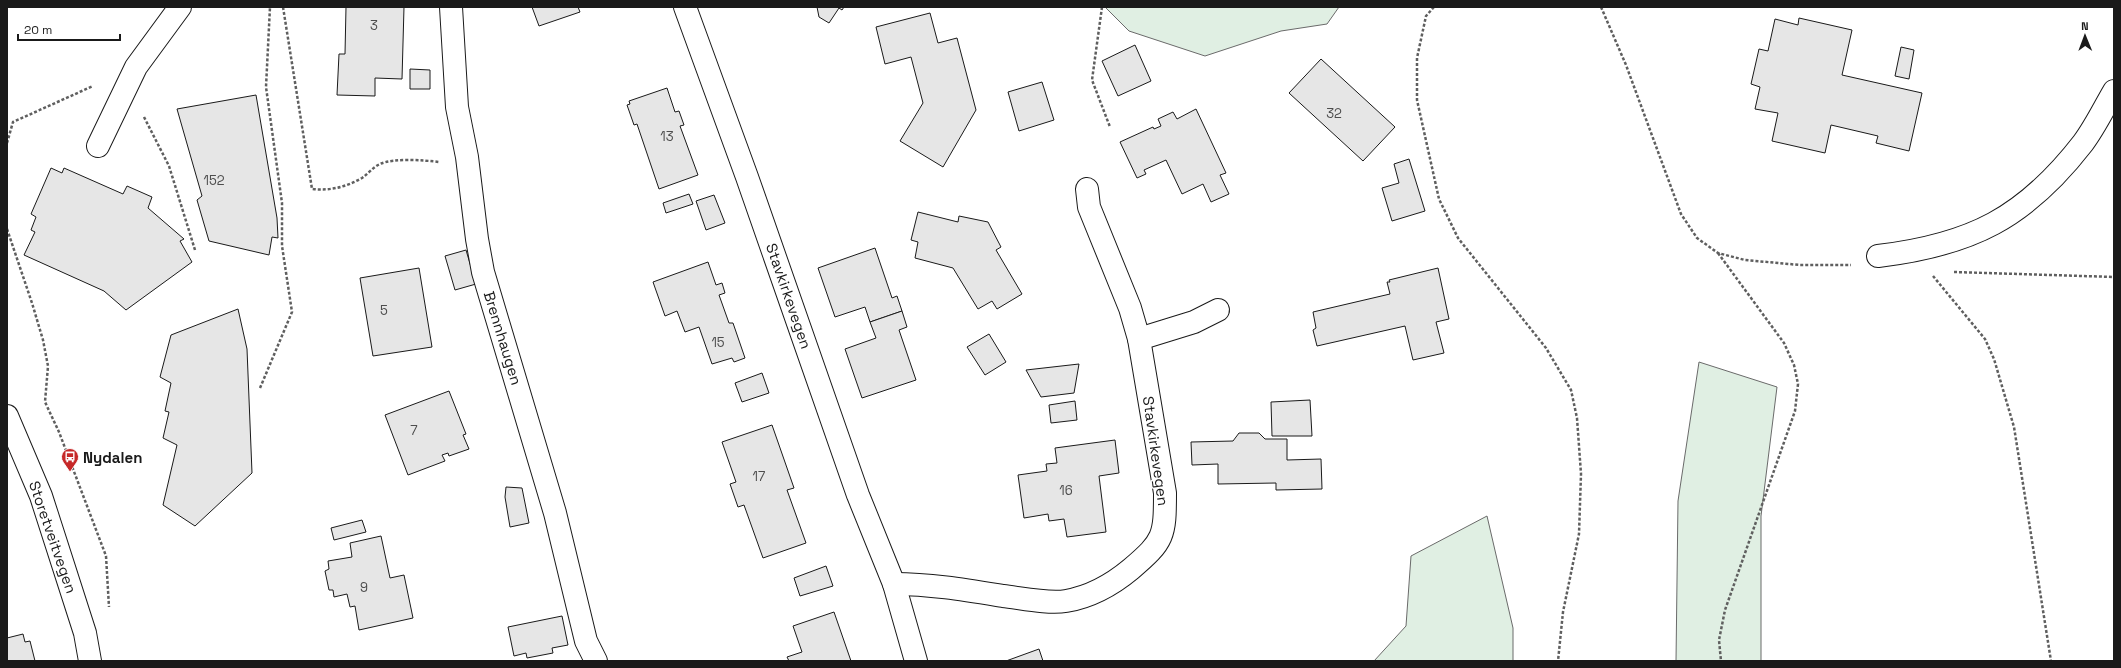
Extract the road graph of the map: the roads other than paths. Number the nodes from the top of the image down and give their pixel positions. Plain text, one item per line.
1 (180, 7) edge
2 (451, 7) edge
3 (685, 7) edge
4 (2114, 91) edge
5 (98, 146) dead end
6 (1087, 189) dead end
7 (1878, 256) road end
8 (1218, 310) dead end
9 (1139, 339) junction
10 (7, 416) edge
11 (894, 584) junction
12 (90, 661) edge
13 (596, 661) edge
14 (916, 661) edge

1 - 5 street
2 - 13 street, Brennhaugen
3 - 11 street, Stavkirkevegen
4 - 7 street
6 - 9 street, Stavkirkevegen
8 - 9 street
9 - 11 street, Stavkirkevegen
10 - 12 street, Storetveitvegen
11 - 14 street, Stavkirkevegen

